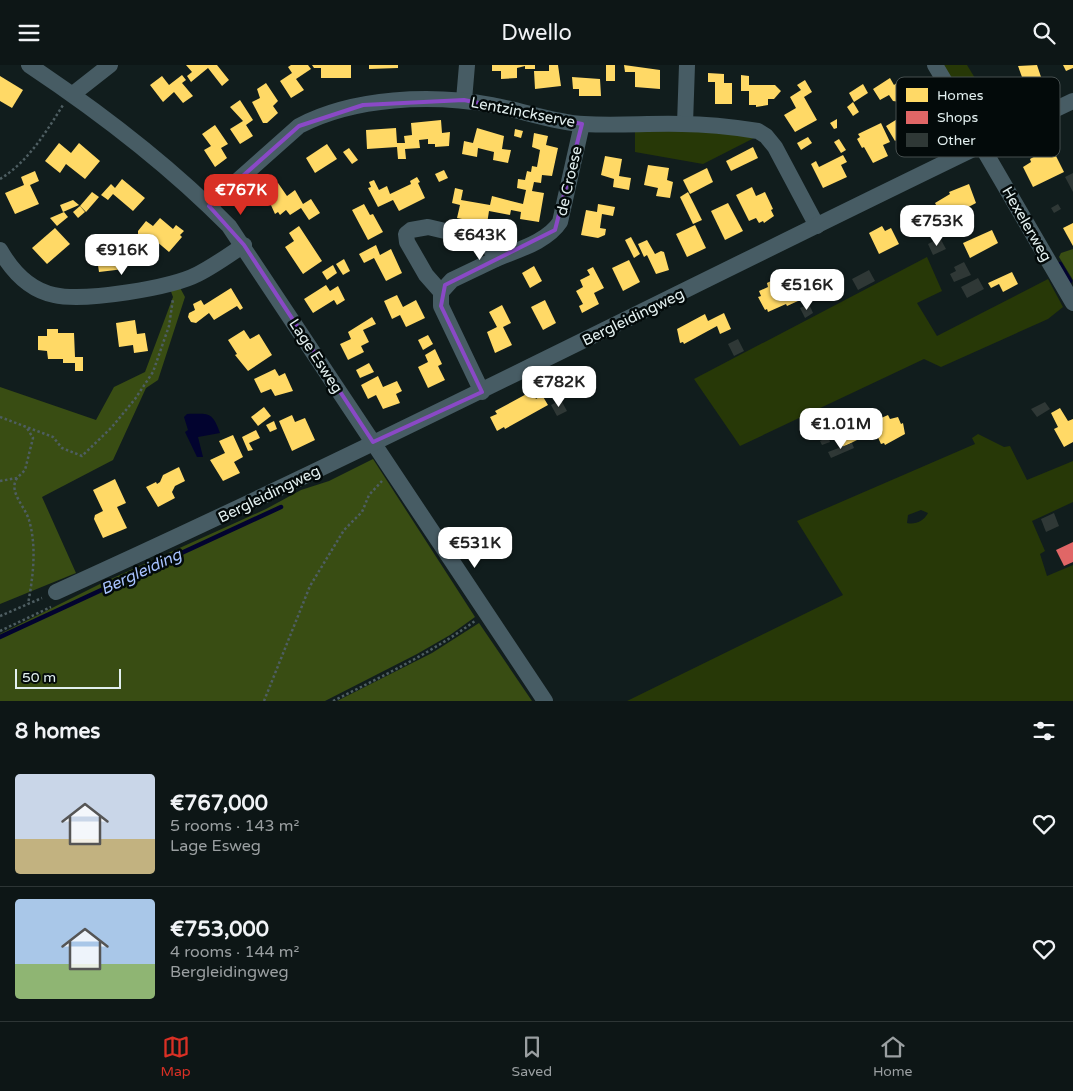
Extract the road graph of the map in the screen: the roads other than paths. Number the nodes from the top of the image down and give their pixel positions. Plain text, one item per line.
1 (29, 65) edge
2 (110, 65) edge
3 (467, 65) edge
4 (687, 65) edge
5 (935, 65) edge
6 (942, 77) edge
7 (70, 92) junction
8 (464, 101) junction
9 (1073, 101) edge
10 (1060, 107) edge
11 (685, 123) junction
12 (582, 124) junction
13 (957, 157) edge
14 (988, 157) edge
15 (209, 206) junction
16 (817, 227) junction
17 (244, 245) junction
18 (0, 250) edge
19 (496, 259) junction
20 (441, 292) junction
21 (1073, 303) edge
22 (482, 392) junction
23 (373, 442) junction
24 (56, 592) road end
25 (545, 701) edge

1 - 7 street, Lage Esweg
2 - 7 street
3 - 8 street
4 - 11 street
5 - 6 street
7 - 15 street, Lage Esweg
8 - 12 street, Lentzinckserve
8 - 15 street, Lentzinckserve
9 - 10 street, Bergleidingweg
11 - 12 street, Lentzinckserve
11 - 16 street, Lentzinckserve
12 - 19 street, de Croese
13 - 16 street, Bergleidingweg
14 - 21 street, Hexelerweg
15 - 17 street, Lage Esweg
16 - 22 street, Bergleidingweg
17 - 18 street
17 - 23 street, Lage Esweg
19 - 20 street, de Croese
19 - 20 street
20 - 22 street
22 - 23 street, Bergleidingweg
23 - 24 street, Bergleidingweg
23 - 25 street, Lage Esweg

